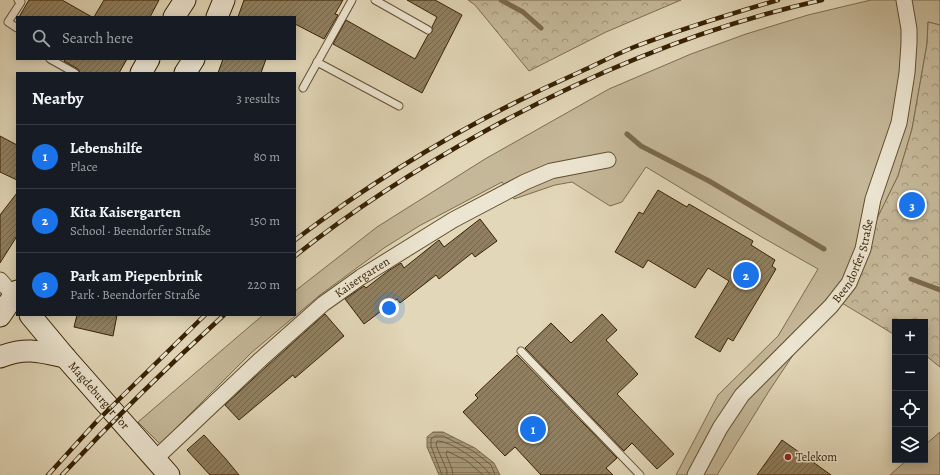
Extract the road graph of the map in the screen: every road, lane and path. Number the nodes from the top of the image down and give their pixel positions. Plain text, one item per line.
1 (18, 0) edge
2 (185, 0) edge
3 (224, 0) edge
4 (352, 0) edge
5 (376, 0) edge
6 (904, 0) edge
7 (175, 16) edge
8 (217, 16) edge
9 (16, 27) edge
10 (428, 30) dead end
11 (52, 60) edge
12 (148, 60) edge
13 (193, 60) edge
14 (317, 62) junction
15 (73, 72) edge
16 (142, 72) edge
17 (185, 72) edge
18 (303, 88) dead end
19 (399, 106) dead end
20 (608, 160) dead end
21 (0, 280) edge
22 (16, 296) edge
23 (0, 316) edge
24 (31, 316) edge
25 (521, 351) dead end
26 (0, 357) edge
27 (64, 357) junction
28 (155, 459) junction
29 (168, 475) edge
30 (640, 475) edge
31 (695, 475) edge

1 - 9 lane
2 - 7 main road
3 - 8 main road
4 - 14 lane
5 - 10 lane
6 - 31 street, Beendorfer Straße
11 - 15 lane
12 - 16 main road
13 - 17 main road
14 - 18 lane
14 - 19 lane
20 - 28 street, Kaisergarten
21 - 22 street
22 - 23 main road
24 - 27 main road, Magdeburger Tor
25 - 30 lane
26 - 27 main road
27 - 28 main road, Magdeburger Tor
28 - 29 main road, Magdeburger Tor

